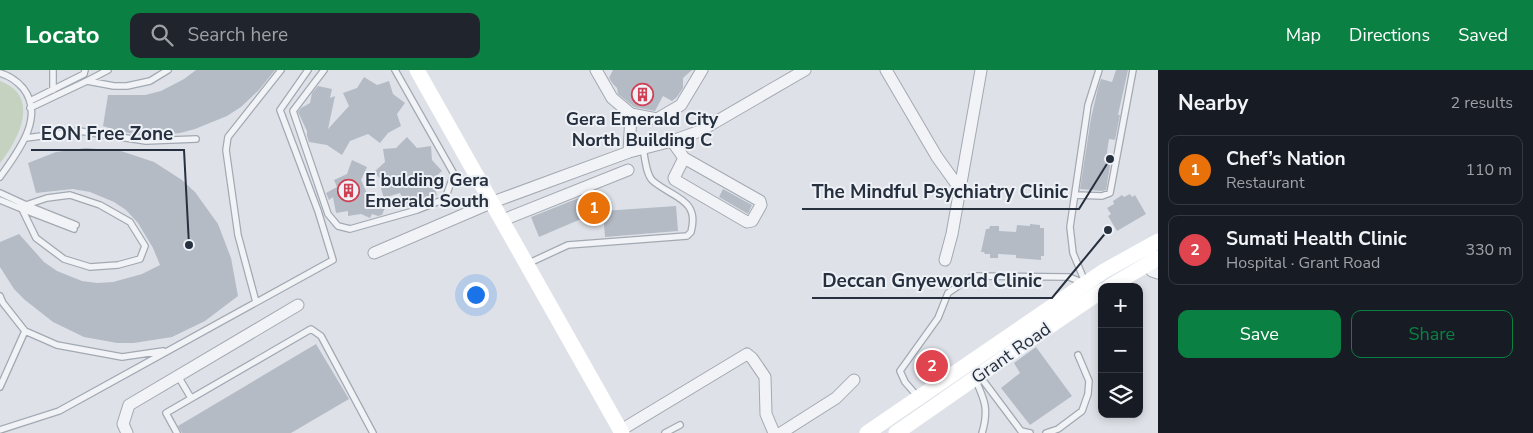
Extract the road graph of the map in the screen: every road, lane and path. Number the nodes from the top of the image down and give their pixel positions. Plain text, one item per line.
1 (17, 70) edge
2 (54, 70) edge
3 (93, 70) edge
4 (108, 70) edge
5 (168, 70) edge
6 (281, 70) edge
7 (308, 70) edge
8 (324, 70) edge
9 (395, 70) edge
10 (417, 70) edge
11 (596, 70) edge
12 (702, 70) edge
13 (805, 70) edge
14 (886, 70) edge
15 (981, 70) edge
16 (1099, 70) edge
17 (1133, 70) edge
18 (84, 72) edge
19 (0, 73) edge
20 (14, 78) junction
21 (87, 81) junction
22 (53, 90) junction
23 (427, 99) junction
24 (30, 101) junction
25 (417, 107) junction
26 (30, 108) junction
27 (631, 114) junction
28 (26, 138) junction
29 (196, 139) dead end
30 (672, 141) junction
31 (642, 148) junction
32 (629, 152) junction
33 (684, 158) junction
34 (588, 166) junction
35 (628, 170) dead end
36 (0, 177) edge
37 (598, 186) junction
38 (960, 189) junction
39 (0, 193) edge
40 (1075, 195) junction
41 (0, 200) edge
42 (493, 202) junction
43 (24, 207) junction
44 (503, 220) junction
45 (75, 227) dead end
46 (1158, 241) edge
47 (374, 253) dead end
48 (945, 260) dead end
49 (1156, 263) edge
50 (527, 264) junction
51 (1117, 283) edge
52 (1086, 284) junction
53 (1098, 294) edge
54 (0, 296) edge
55 (256, 302) junction
56 (298, 305) dead end
57 (25, 331) junction
58 (169, 350) junction
59 (1078, 355) dead end
60 (178, 376) junction
61 (977, 377) junction
62 (854, 380) dead end
63 (0, 387) edge
64 (191, 398) junction
65 (919, 398) junction
66 (680, 425) dead end
67 (0, 430) edge
68 (621, 432) edge
69 (126, 433) edge
70 (177, 433) edge
71 (373, 433) edge
72 (665, 433) edge
73 (774, 433) edge
74 (781, 433) edge
75 (868, 433) edge
76 (896, 433) edge
77 (982, 433) edge
78 (1030, 433) edge
79 (1046, 433) edge

1 - 20 lane
2 - 22 lane
3 - 18 lane
4 - 21 lane
5 - 21 lane
6 - 55 lane
7 - 55 lane
8 - 25 lane
9 - 25 lane
10 - 23 main road
11 - 27 street
12 - 27 street
13 - 30 street
14 - 38 street
15 - 38 street
16 - 40 lane
17 - 40 lane
18 - 22 lane
19 - 20 lane
20 - 24 lane
21 - 26 lane
22 - 24 lane
23 - 25 lane
23 - 42 main road
24 - 26 lane
26 - 28 lane
27 - 32 street
28 - 29 lane
28 - 36 lane
30 - 31 street
30 - 33 street
31 - 32 street
31 - 50 lane
32 - 34 street
33 - 33 street
34 - 37 street
34 - 42 street
35 - 37 street
37 - 44 street
38 - 48 street
39 - 43 lane
40 - 52 lane
41 - 43 lane
42 - 44 main road
42 - 47 street
43 - 43 lane
43 - 45 lane
44 - 50 main road
46 - 52 main road, Grant Road
49 - 51 main road
50 - 68 main road
52 - 65 main road, Grant Road
52 - 65 lane
53 - 61 main road, Grant Road
54 - 57 lane
55 - 58 lane
56 - 60 street
57 - 58 lane
57 - 63 lane
58 - 67 lane
59 - 79 lane
60 - 64 lane
60 - 69 street
61 - 76 main road, Grant Road
61 - 77 lane
61 - 78 lane
62 - 74 street
64 - 70 lane
64 - 71 lane
65 - 75 main road, Grant Road
66 - 72 lane
68 - 73 street

